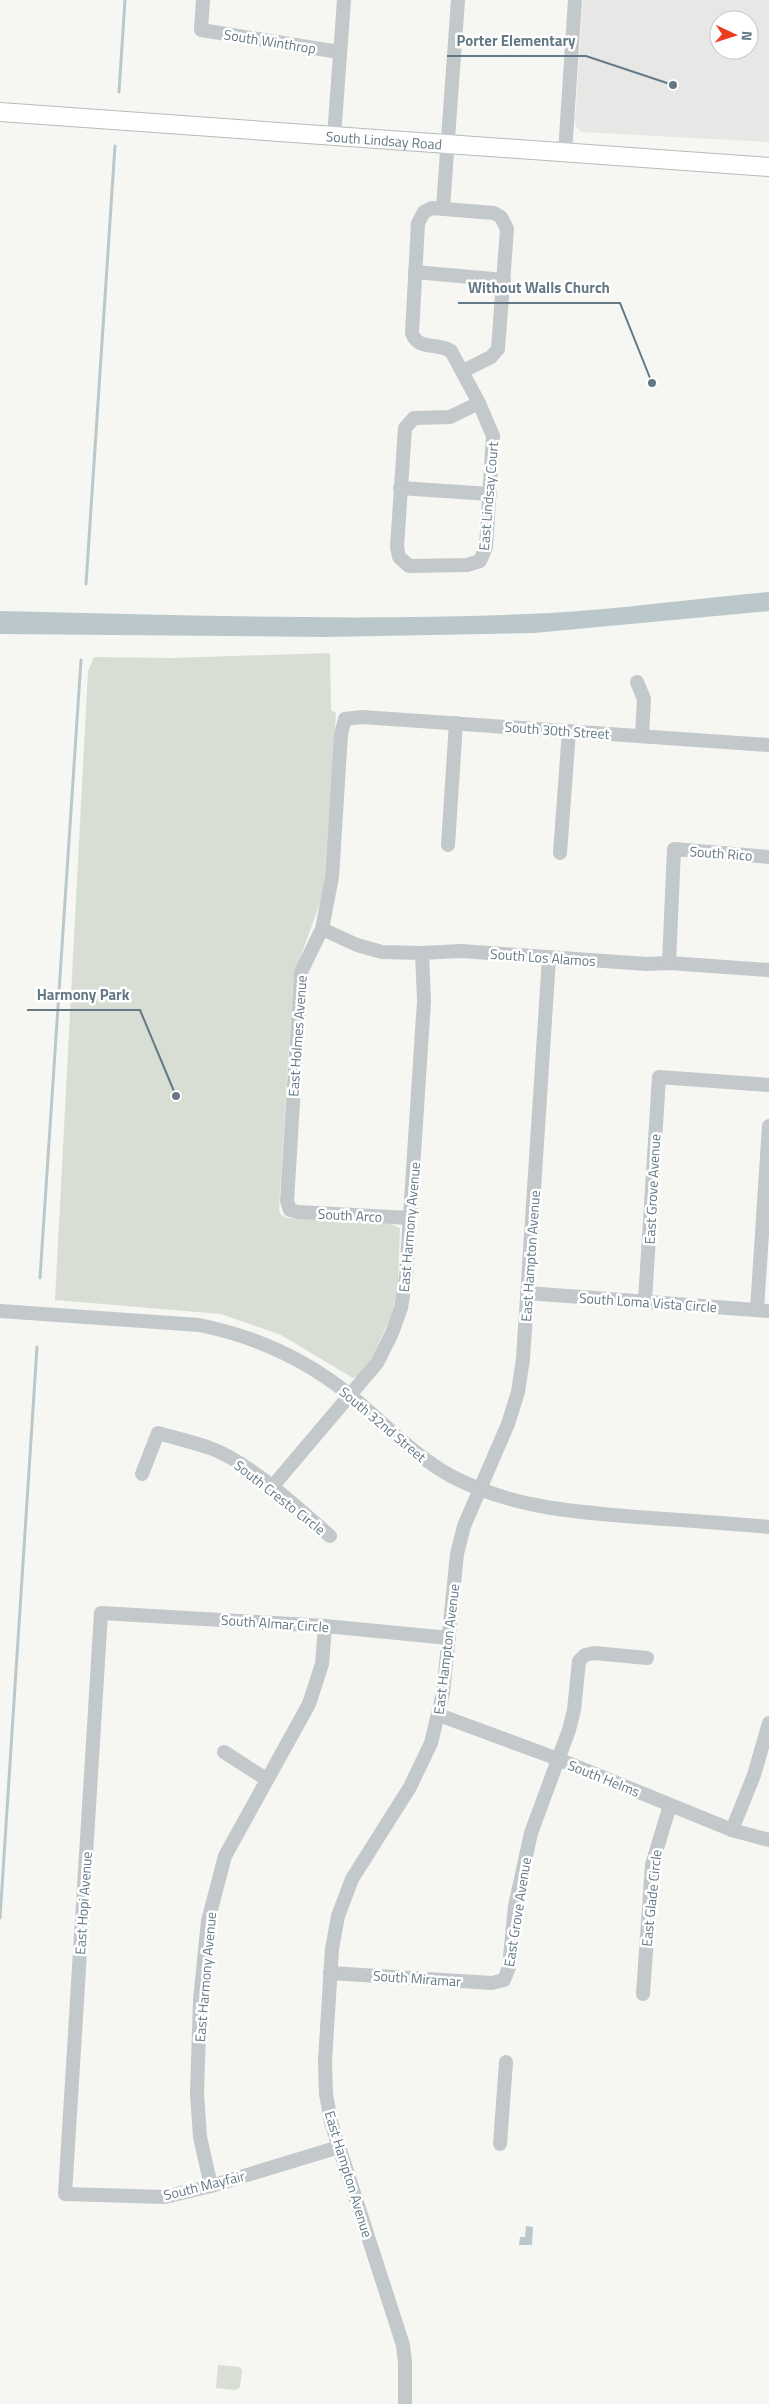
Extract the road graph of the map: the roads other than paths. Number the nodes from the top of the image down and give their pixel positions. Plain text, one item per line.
1 (203, 0) edge
2 (344, 0) edge
3 (458, 0) edge
4 (575, 0) edge
5 (339, 52) junction
6 (0, 112) edge
7 (334, 136) junction
8 (448, 144) junction
9 (564, 152) junction
10 (769, 168) edge
11 (443, 208) junction
12 (414, 272) junction
13 (504, 280) junction
14 (463, 372) junction
15 (479, 403) junction
16 (400, 488) junction
17 (490, 494) junction
18 (637, 682) dead end
19 (346, 719) joint
20 (456, 723) junction
21 (569, 731) junction
22 (642, 736) junction
23 (769, 745) edge
24 (448, 844) dead end
25 (560, 853) dead end
26 (769, 857) edge
27 (322, 929) junction
28 (422, 953) junction
29 (549, 958) junction
30 (669, 963) junction
31 (769, 970) edge
32 (769, 1085) edge
33 (769, 1126) edge
34 (290, 1210) joint
35 (410, 1218) junction
36 (528, 1293) junction
37 (645, 1302) junction
38 (763, 1310) edge
39 (0, 1311) edge
40 (350, 1395) junction
41 (142, 1474) dead end
42 (272, 1487) junction
43 (479, 1490) junction
44 (769, 1527) edge
45 (330, 1536) dead end
46 (101, 1613) joint
47 (325, 1626) junction
48 (449, 1638) junction
49 (647, 1658) dead end
50 (439, 1715) junction
51 (769, 1723) edge
52 (224, 1752) dead end
53 (558, 1759) junction
54 (266, 1778) junction
55 (670, 1805) junction
56 (732, 1830) junction
57 (769, 1840) edge
58 (330, 1973) junction
59 (504, 1980) joint
60 (643, 1994) dead end
61 (506, 2062) dead end
62 (500, 2144) dead end
63 (338, 2146) junction
64 (211, 2186) junction
65 (66, 2194) joint
66 (405, 2404) edge

1 - 5 street, South Winthrop
2 - 5 street
3 - 8 street
4 - 9 street
5 - 7 street
6 - 7 main road, South Lindsay Road
7 - 8 main road, South Lindsay Road
8 - 9 main road, South Lindsay Road
8 - 11 street
9 - 10 main road, South Lindsay Road
11 - 12 street, East Lindsay Court
11 - 13 street, East Lindsay Court
12 - 13 street
12 - 14 street, East Lindsay Court
13 - 14 street, East Lindsay Court
14 - 15 street, East Lindsay Court
15 - 16 street
15 - 17 street, East Lindsay Court
16 - 17 street
16 - 17 street, East Lindsay Court
18 - 22 street
19 - 20 street, South 30th Street
19 - 27 street, East Holmes Avenue
20 - 21 street, South 30th Street
20 - 24 street
21 - 22 street, South 30th Street
21 - 25 street
22 - 23 street, South 30th Street
26 - 30 street, South Rico
27 - 28 street, South Los Alamos
27 - 34 street, East Holmes Avenue
28 - 29 street, South Los Alamos
28 - 35 street, East Harmony Avenue
29 - 30 street, South Los Alamos
29 - 36 street, East Hampton Avenue
30 - 31 street, South Los Alamos
32 - 37 street, East Grove Avenue
33 - 38 street
34 - 35 street, South Arco
35 - 40 street, East Harmony Avenue
36 - 37 street, South Loma Vista Circle
36 - 43 street, East Hampton Avenue
37 - 38 street, South Loma Vista Circle
39 - 40 street, South 32nd Street
40 - 42 street, East Harmony Avenue
40 - 43 street, South 32nd Street
41 - 42 street, South Cresto Circle
42 - 45 street, South Cresto Circle
43 - 44 street, South 32nd Street
43 - 48 street, East Hampton Avenue
46 - 47 street, South Almar Circle
46 - 65 street, East Hopi Avenue
47 - 48 street, South Almar Circle
47 - 54 street, East Harmony Avenue
48 - 50 street, East Hampton Avenue
49 - 53 street, East Grove Avenue
50 - 53 street, South Helms
50 - 58 street, East Hampton Avenue
51 - 56 street
52 - 54 street
53 - 55 street, South Helms
53 - 59 street, East Grove Avenue
54 - 64 street, East Harmony Avenue
55 - 56 street, South Helms
55 - 60 street, East Glade Circle
56 - 57 street, South Helms
58 - 59 street, South Miramar
58 - 63 street, East Hampton Avenue
61 - 62 street
63 - 64 street, South Mayfair
63 - 66 street, East Hampton Avenue
64 - 65 street, South Mayfair

